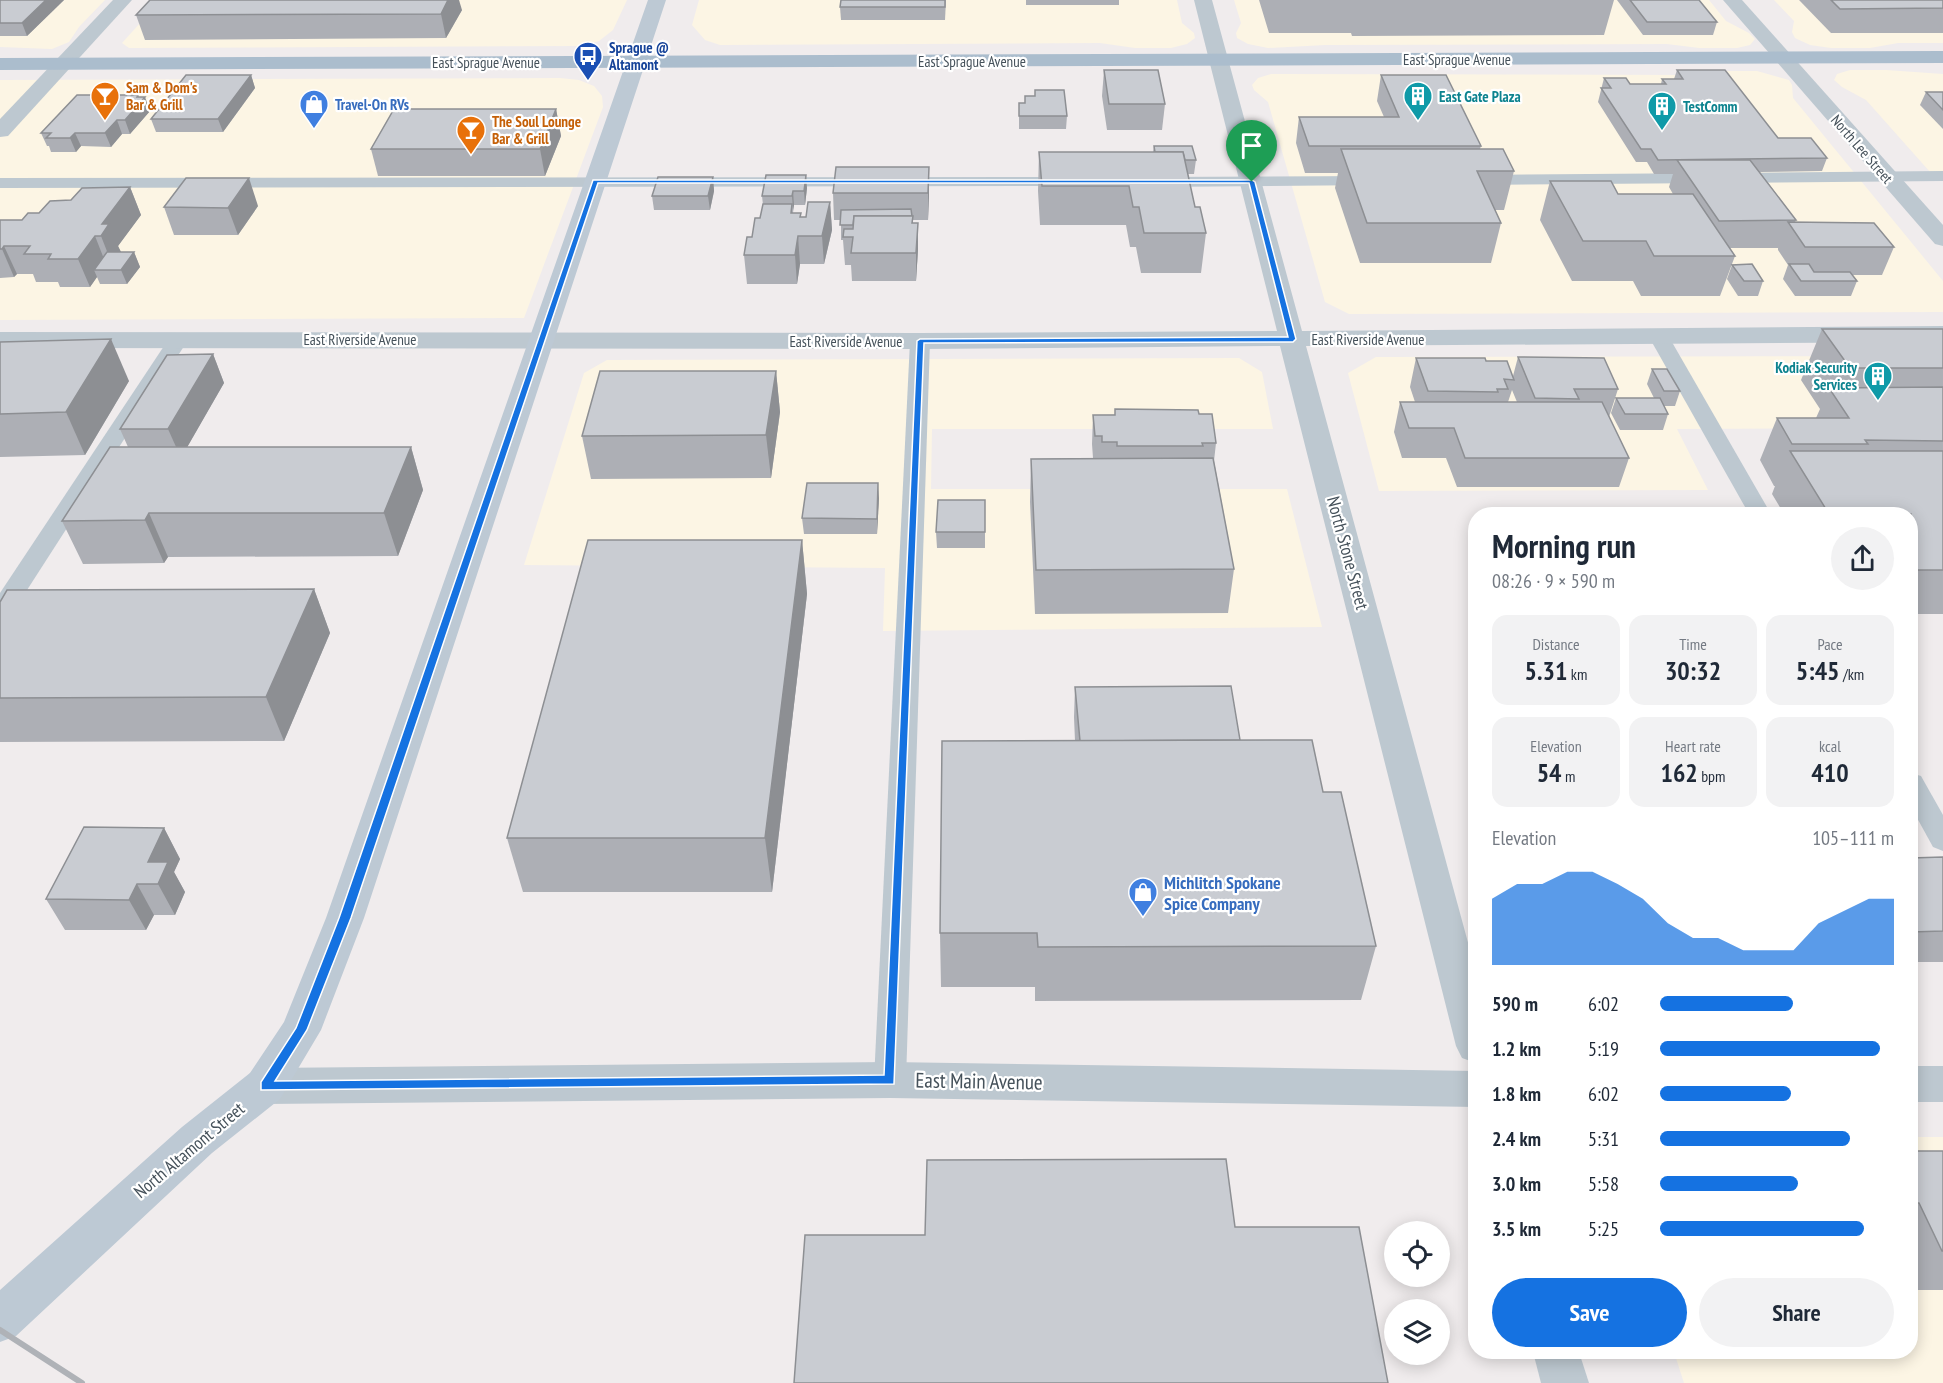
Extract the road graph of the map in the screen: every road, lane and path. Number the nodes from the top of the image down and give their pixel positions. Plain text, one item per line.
1 (123, 0) edge
2 (657, 0) edge
3 (1203, 0) edge
4 (1732, 0) edge
5 (1943, 57) edge
6 (1783, 58) junction
7 (1220, 60) junction
8 (636, 62) junction
9 (0, 63) edge
10 (63, 63) junction
11 (0, 131) edge
12 (1943, 176) edge
13 (1886, 177) junction
14 (1455, 180) edge
15 (1383, 181) edge
16 (595, 182) junction
17 (1096, 182) edge
18 (1132, 182) edge
19 (1252, 182) junction
20 (0, 183) edge
21 (1943, 239) edge
22 (1943, 334) edge
23 (1659, 337) junction
24 (543, 339) junction
25 (1293, 339) junction
26 (0, 340) edge
27 (178, 340) junction
28 (920, 341) junction
29 (1756, 507) edge
30 (0, 612) edge
31 (1918, 795) edge
32 (1943, 840) edge
33 (1468, 1015) edge
34 (890, 1080) junction
35 (1918, 1084) edge
36 (1943, 1084) edge
37 (265, 1086) junction
38 (1468, 1089) edge
39 (0, 1320) edge
40 (1558, 1359) edge
41 (1565, 1383) edge

1 - 10 street
2 - 8 street, North Altamont Street
3 - 7 street, North Stone Street
4 - 6 street, North Lee Street
5 - 6 main road, East Sprague Avenue
6 - 7 main road, East Sprague Avenue
6 - 13 street, North Lee Street
7 - 8 main road, East Sprague Avenue
7 - 19 street, North Stone Street
8 - 10 main road, East Sprague Avenue
8 - 16 street, North Altamont Street
9 - 10 main road, East Sprague Avenue
10 - 11 street
12 - 13 lane
13 - 14 lane
13 - 21 street, North Lee Street
15 - 19 lane
16 - 17 lane
16 - 20 lane
16 - 24 street, North Altamont Street
18 - 19 lane
19 - 25 street, North Stone Street
22 - 23 street, East Riverside Avenue
23 - 25 street, East Riverside Avenue
23 - 29 lane
24 - 27 street, East Riverside Avenue
24 - 28 street, East Riverside Avenue
24 - 37 street, North Altamont Street
25 - 28 street, East Riverside Avenue
25 - 33 street, North Stone Street
26 - 27 street, East Riverside Avenue
27 - 30 lane
28 - 34 lane
31 - 32 lane
34 - 37 street, East Main Avenue
34 - 38 street, East Main Avenue
35 - 36 street
37 - 39 street, North Altamont Street
40 - 41 street

